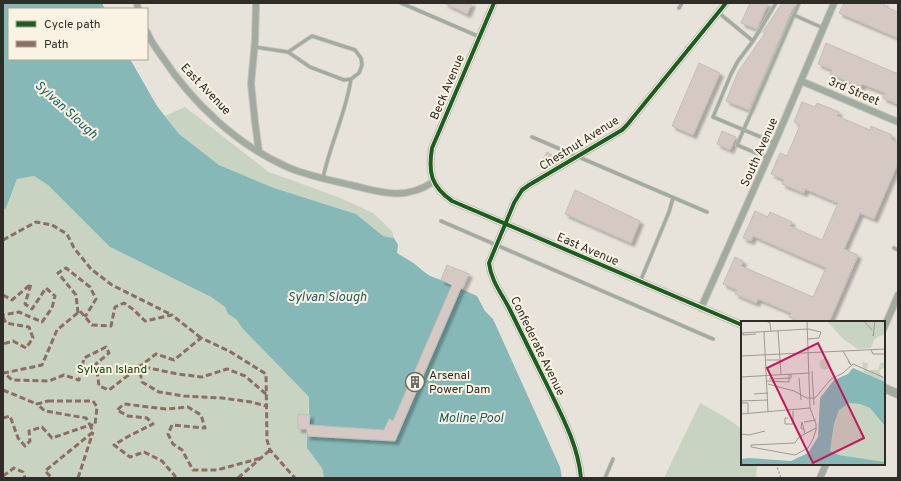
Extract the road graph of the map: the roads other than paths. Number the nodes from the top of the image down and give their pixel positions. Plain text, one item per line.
1 (256, 3) edge
2 (400, 3) edge
3 (494, 3) edge
4 (682, 3) edge
5 (726, 3) edge
6 (776, 3) edge
7 (799, 3) edge
8 (834, 3) edge
9 (679, 8) dead end
10 (719, 12) junction
11 (794, 15) junction
12 (823, 28) junction
13 (148, 34) edge
14 (480, 37) junction
15 (753, 41) junction
16 (255, 47) junction
17 (288, 52) junction
18 (351, 79) junction
19 (801, 81) junction
20 (898, 122) edge
21 (744, 130) junction
22 (532, 137) dead end
23 (775, 143) junction
24 (259, 152) junction
25 (577, 157) junction
26 (768, 158) junction
27 (323, 178) junction
28 (433, 182) junction
29 (674, 198) junction
30 (707, 212) dead end
31 (440, 221) dead end
32 (506, 224) junction
33 (497, 244) junction
34 (894, 248) dead end
35 (898, 250) edge
36 (640, 282) junction
37 (898, 295) edge
38 (701, 308) junction
39 (741, 325) edge
40 (885, 326) edge
41 (713, 339) dead end
42 (885, 388) edge
43 (898, 394) edge
44 (613, 459) dead end
45 (826, 465) edge
46 (581, 478) edge
47 (605, 478) edge
48 (820, 478) edge

1 - 16 street
2 - 14 lane
3 - 14 street, Beck Avenue
4 - 9 lane
5 - 10 street, Chestnut Avenue
6 - 15 lane
7 - 11 lane
8 - 12 street, South Avenue
10 - 15 lane
10 - 25 street, Chestnut Avenue
11 - 12 lane
11 - 21 lane
12 - 19 street, South Avenue
13 - 24 street, East Avenue
14 - 28 street, Beck Avenue
15 - 21 lane
16 - 17 lane
16 - 24 street
17 - 18 lane
17 - 18 lane
18 - 27 lane
19 - 20 street, 3rd Street
19 - 23 street, South Avenue
21 - 23 lane
21 - 26 lane
22 - 25 lane
23 - 26 street, South Avenue
24 - 27 street, East Avenue
25 - 29 lane
25 - 32 street, Chestnut Avenue
26 - 38 street, South Avenue
27 - 28 street, East Avenue
28 - 32 street, East Avenue
29 - 30 lane
29 - 36 lane
31 - 33 lane
32 - 33 street, Confederate Avenue
32 - 36 street, East Avenue
33 - 41 lane
33 - 46 street, Confederate Avenue
34 - 35 lane
36 - 38 street, East Avenue
37 - 40 street
38 - 39 street, East Avenue
42 - 43 street
44 - 47 lane
45 - 48 street

